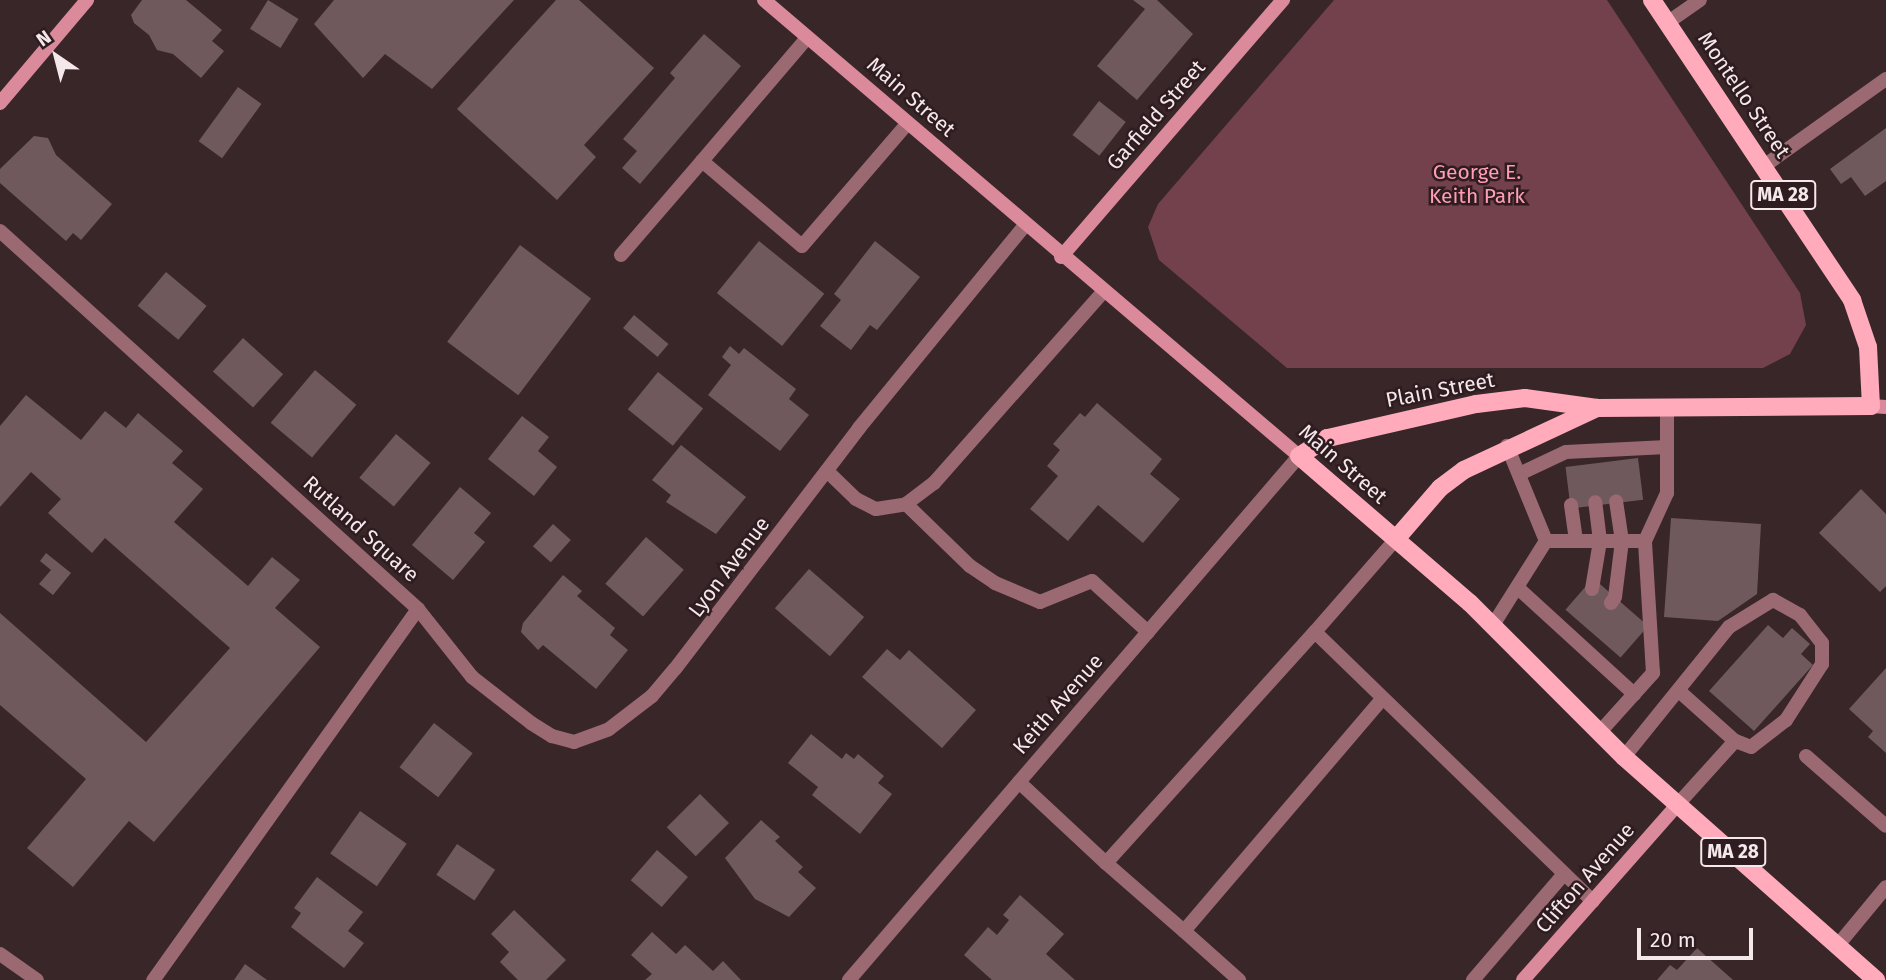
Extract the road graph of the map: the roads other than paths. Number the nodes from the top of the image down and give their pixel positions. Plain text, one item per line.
1 (87, 0) edge
2 (764, 0) edge
3 (1283, 0) edge
4 (1652, 0) edge
5 (1700, 0) edge
6 (1667, 23) junction
7 (807, 38) junction
8 (1886, 79) edge
9 (0, 103) edge
10 (907, 124) junction
11 (702, 161) junction
12 (1764, 166) junction
13 (1025, 225) junction
14 (0, 231) edge
15 (621, 254) dead end
16 (1061, 257) junction
17 (1103, 292) junction
18 (1667, 406) junction
19 (1879, 406) edge
20 (1597, 408) junction
21 (1507, 446) junction
22 (1667, 447) junction
23 (1299, 456) junction
24 (827, 471) junction
25 (1519, 474) junction
26 (1616, 501) dead end
27 (1595, 502) dead end
28 (906, 504) junction
29 (1571, 505) dead end
30 (1396, 539) junction
31 (1546, 541) junction
32 (1576, 541) junction
33 (1600, 541) junction
34 (1622, 541) junction
35 (1645, 541) junction
36 (1519, 589) junction
37 (1592, 589) dead end
38 (1611, 603) dead end
39 (418, 609) junction
40 (1493, 625) junction
41 (1148, 632) junction
42 (1315, 632) junction
43 (1679, 691) junction
44 (1634, 694) junction
45 (1383, 698) junction
46 (1599, 733) junction
47 (1735, 741) junction
48 (1806, 756) dead end
49 (1624, 757) junction
50 (1019, 782) junction
51 (1678, 804) junction
52 (1886, 826) edge
53 (1106, 863) junction
54 (1564, 874) junction
55 (1886, 887) edge
56 (1593, 901) junction
57 (1184, 931) junction
58 (1838, 946) junction
59 (0, 954) edge
60 (37, 980) edge
61 (153, 980) edge
62 (849, 980) edge
63 (1239, 980) edge
64 (1473, 980) edge
65 (1523, 980) edge
66 (1876, 980) edge

1 - 9 main road
2 - 7 main road, Main Street
3 - 16 main road, Garfield Street
4 - 6 main road, Montello Street / MA 28
5 - 6 street
6 - 12 main road, Montello Street / MA 28
7 - 10 main road, Main Street
7 - 11 street
8 - 12 street
10 - 11 street
10 - 13 main road, Main Street
11 - 15 street
12 - 19 main road, Montello Street / MA 28
13 - 16 main road, Main Street
13 - 24 street, Lyon Avenue
14 - 39 street, Rutland Square
16 - 17 main road, Main Street
17 - 23 main road, Main Street
17 - 28 street
18 - 19 main road, Plain Street / MA 28
18 - 20 main road, Plain Street / MA 28
18 - 22 street
20 - 21 main road, Plain Street / MA 28
20 - 23 main road, Plain Street / MA 28
21 - 25 street
21 - 30 main road, Plain Street / MA 28
22 - 25 street
22 - 35 street
23 - 30 main road, Main Street / MA 28
23 - 41 street, Keith Avenue
24 - 28 street
24 - 39 street, Lyon Avenue
25 - 31 street
26 - 34 street
27 - 33 street
28 - 41 street
29 - 32 street
30 - 40 main road, Main Street / MA 28
30 - 42 street
31 - 32 street
31 - 36 street
32 - 33 street
33 - 34 street
33 - 37 street
34 - 35 street
34 - 38 street
35 - 44 street
36 - 40 street
36 - 44 street
39 - 61 street, Rutland Square
40 - 46 main road, Main Street / MA 28
41 - 50 street, Keith Avenue
42 - 45 street
42 - 53 street
43 - 47 street
43 - 47 street
43 - 49 street
44 - 46 street
45 - 54 street
45 - 57 street
46 - 49 main road, Main Street / MA 28
47 - 51 street
48 - 52 street
49 - 51 main road, Main Street / MA 28
50 - 53 street
50 - 62 street, Keith Avenue
51 - 56 main road, Clifton Avenue
51 - 58 main road, Main Street / MA 28
53 - 57 street
54 - 56 street
54 - 64 street
55 - 58 street
56 - 65 main road, Clifton Avenue
57 - 63 street
58 - 66 main road, Main Street / MA 28
59 - 60 street

